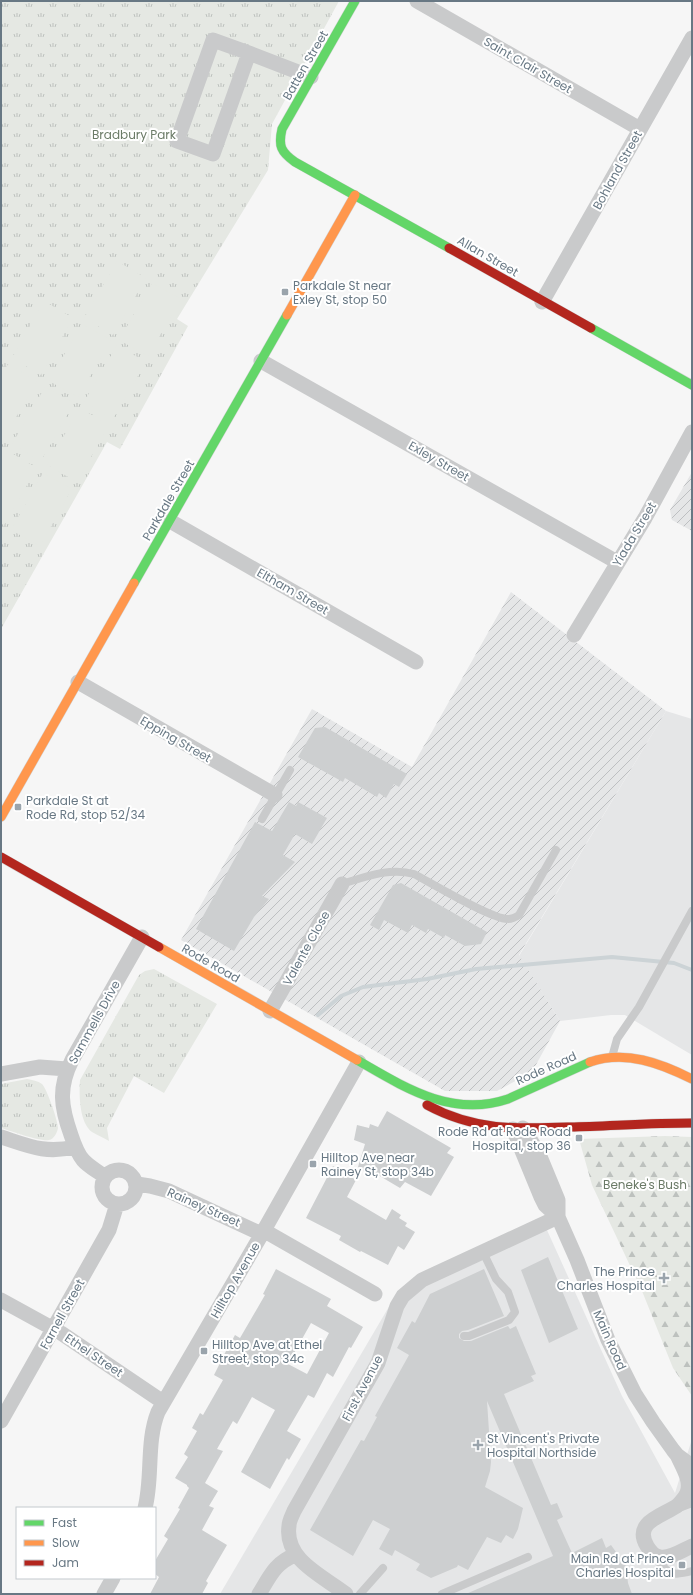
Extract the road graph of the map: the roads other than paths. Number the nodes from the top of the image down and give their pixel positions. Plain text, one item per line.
1 (355, 1) edge
2 (417, 1) edge
3 (692, 38) edge
4 (249, 54) junction
5 (311, 77) junction
6 (640, 129) junction
7 (279, 142) joint
8 (355, 195) junction
9 (542, 302) junction
10 (261, 361) junction
11 (692, 385) edge
12 (692, 432) edge
13 (170, 521) junction
14 (617, 562) junction
15 (574, 635) dead end
16 (416, 662) dead end
17 (78, 682) junction
18 (290, 770) dead end
19 (275, 795) junction
20 (1, 816) edge
21 (262, 819) dead end
22 (556, 850) dead end
23 (1, 858) edge
24 (342, 884) joint
25 (692, 912) edge
26 (142, 937) junction
27 (270, 1011) junction
28 (611, 1057) junction
29 (359, 1062) junction
30 (67, 1069) junction
31 (1, 1074) edge
32 (692, 1080) edge
33 (544, 1082) junction
34 (409, 1090) junction
35 (448, 1102) junction
36 (522, 1102) dead end
37 (484, 1113) dead end
38 (692, 1123) edge
39 (514, 1124) junction
40 (557, 1128) junction
41 (1, 1138) edge
42 (75, 1147) junction
43 (542, 1160) junction
44 (105, 1177) junction
45 (136, 1184) junction
46 (117, 1204) junction
47 (558, 1217) junction
48 (263, 1232) junction
49 (483, 1252) junction
50 (375, 1294) dead end
51 (1, 1300) edge
52 (53, 1329) junction
53 (464, 1336) dead end
54 (163, 1402) junction
55 (1, 1421) edge
56 (690, 1475) edge
57 (692, 1502) edge
58 (144, 1507) edge
59 (673, 1509) junction
60 (692, 1546) edge
61 (652, 1553) junction
62 (295, 1555) junction
63 (528, 1557) dead end
64 (383, 1568) dead end
65 (692, 1570) edge
66 (112, 1579) edge
67 (104, 1594) edge
68 (259, 1594) edge
69 (346, 1594) edge
70 (360, 1594) edge
71 (442, 1594) edge

1 - 5 street, Batten Street
2 - 6 street, Saint Clair Street
3 - 6 street, Bohland Street
4 - 4 street
4 - 5 street
5 - 7 street, Batten Street
6 - 9 street, Bohland Street
7 - 8 street, Allan Street
8 - 9 street, Allan Street
8 - 10 street, Parkdale Street
9 - 11 street, Allan Street
10 - 13 street, Parkdale Street
10 - 14 street, Exley Street
12 - 14 street, Yiada Street
13 - 16 street, Eltham Street
13 - 17 street, Parkdale Street
14 - 15 street, Yiada Street
17 - 19 street, Epping Street
17 - 20 street, Parkdale Street
18 - 19 lane
19 - 21 lane
22 - 24 lane
23 - 26 street, Rode Road
24 - 27 street, Valente Close
25 - 28 lane
26 - 27 street, Rode Road
26 - 30 street, Sammells Drive
27 - 29 street, Rode Road
28 - 32 street, Rode Road
28 - 33 street, Rode Road
29 - 34 street, Rode Road
29 - 48 street, Hilltop Avenue
30 - 31 street, Sammells Drive
30 - 42 street
33 - 35 street, Rode Road
33 - 36 street
34 - 35 street, Rode Road
34 - 39 street, Rode Road
35 - 37 street
38 - 40 street, Rode Road
39 - 40 street, Rode Road
39 - 43 street, Main Road
39 - 47 street, Main Road
40 - 43 street
41 - 42 street
42 - 44 street
43 - 47 street, Main Road
44 - 45 street
44 - 46 street
45 - 46 street
45 - 48 street, Rainey Street
46 - 52 street, Farnell Street
47 - 49 street, First Avenue
47 - 56 street, Main Road
48 - 50 street, Rainey Street
48 - 54 street, Hilltop Avenue
49 - 53 lane
49 - 62 street, First Avenue
51 - 52 street, Ethel Street
52 - 54 street, Ethel Street
52 - 55 street, Farnell Street
54 - 58 street, Hilltop Avenue
56 - 59 street, Main Road
57 - 59 lane
59 - 61 street, Main Road
60 - 61 street
61 - 65 lane
62 - 68 street
62 - 69 street
63 - 71 lane
64 - 70 lane
66 - 67 street

